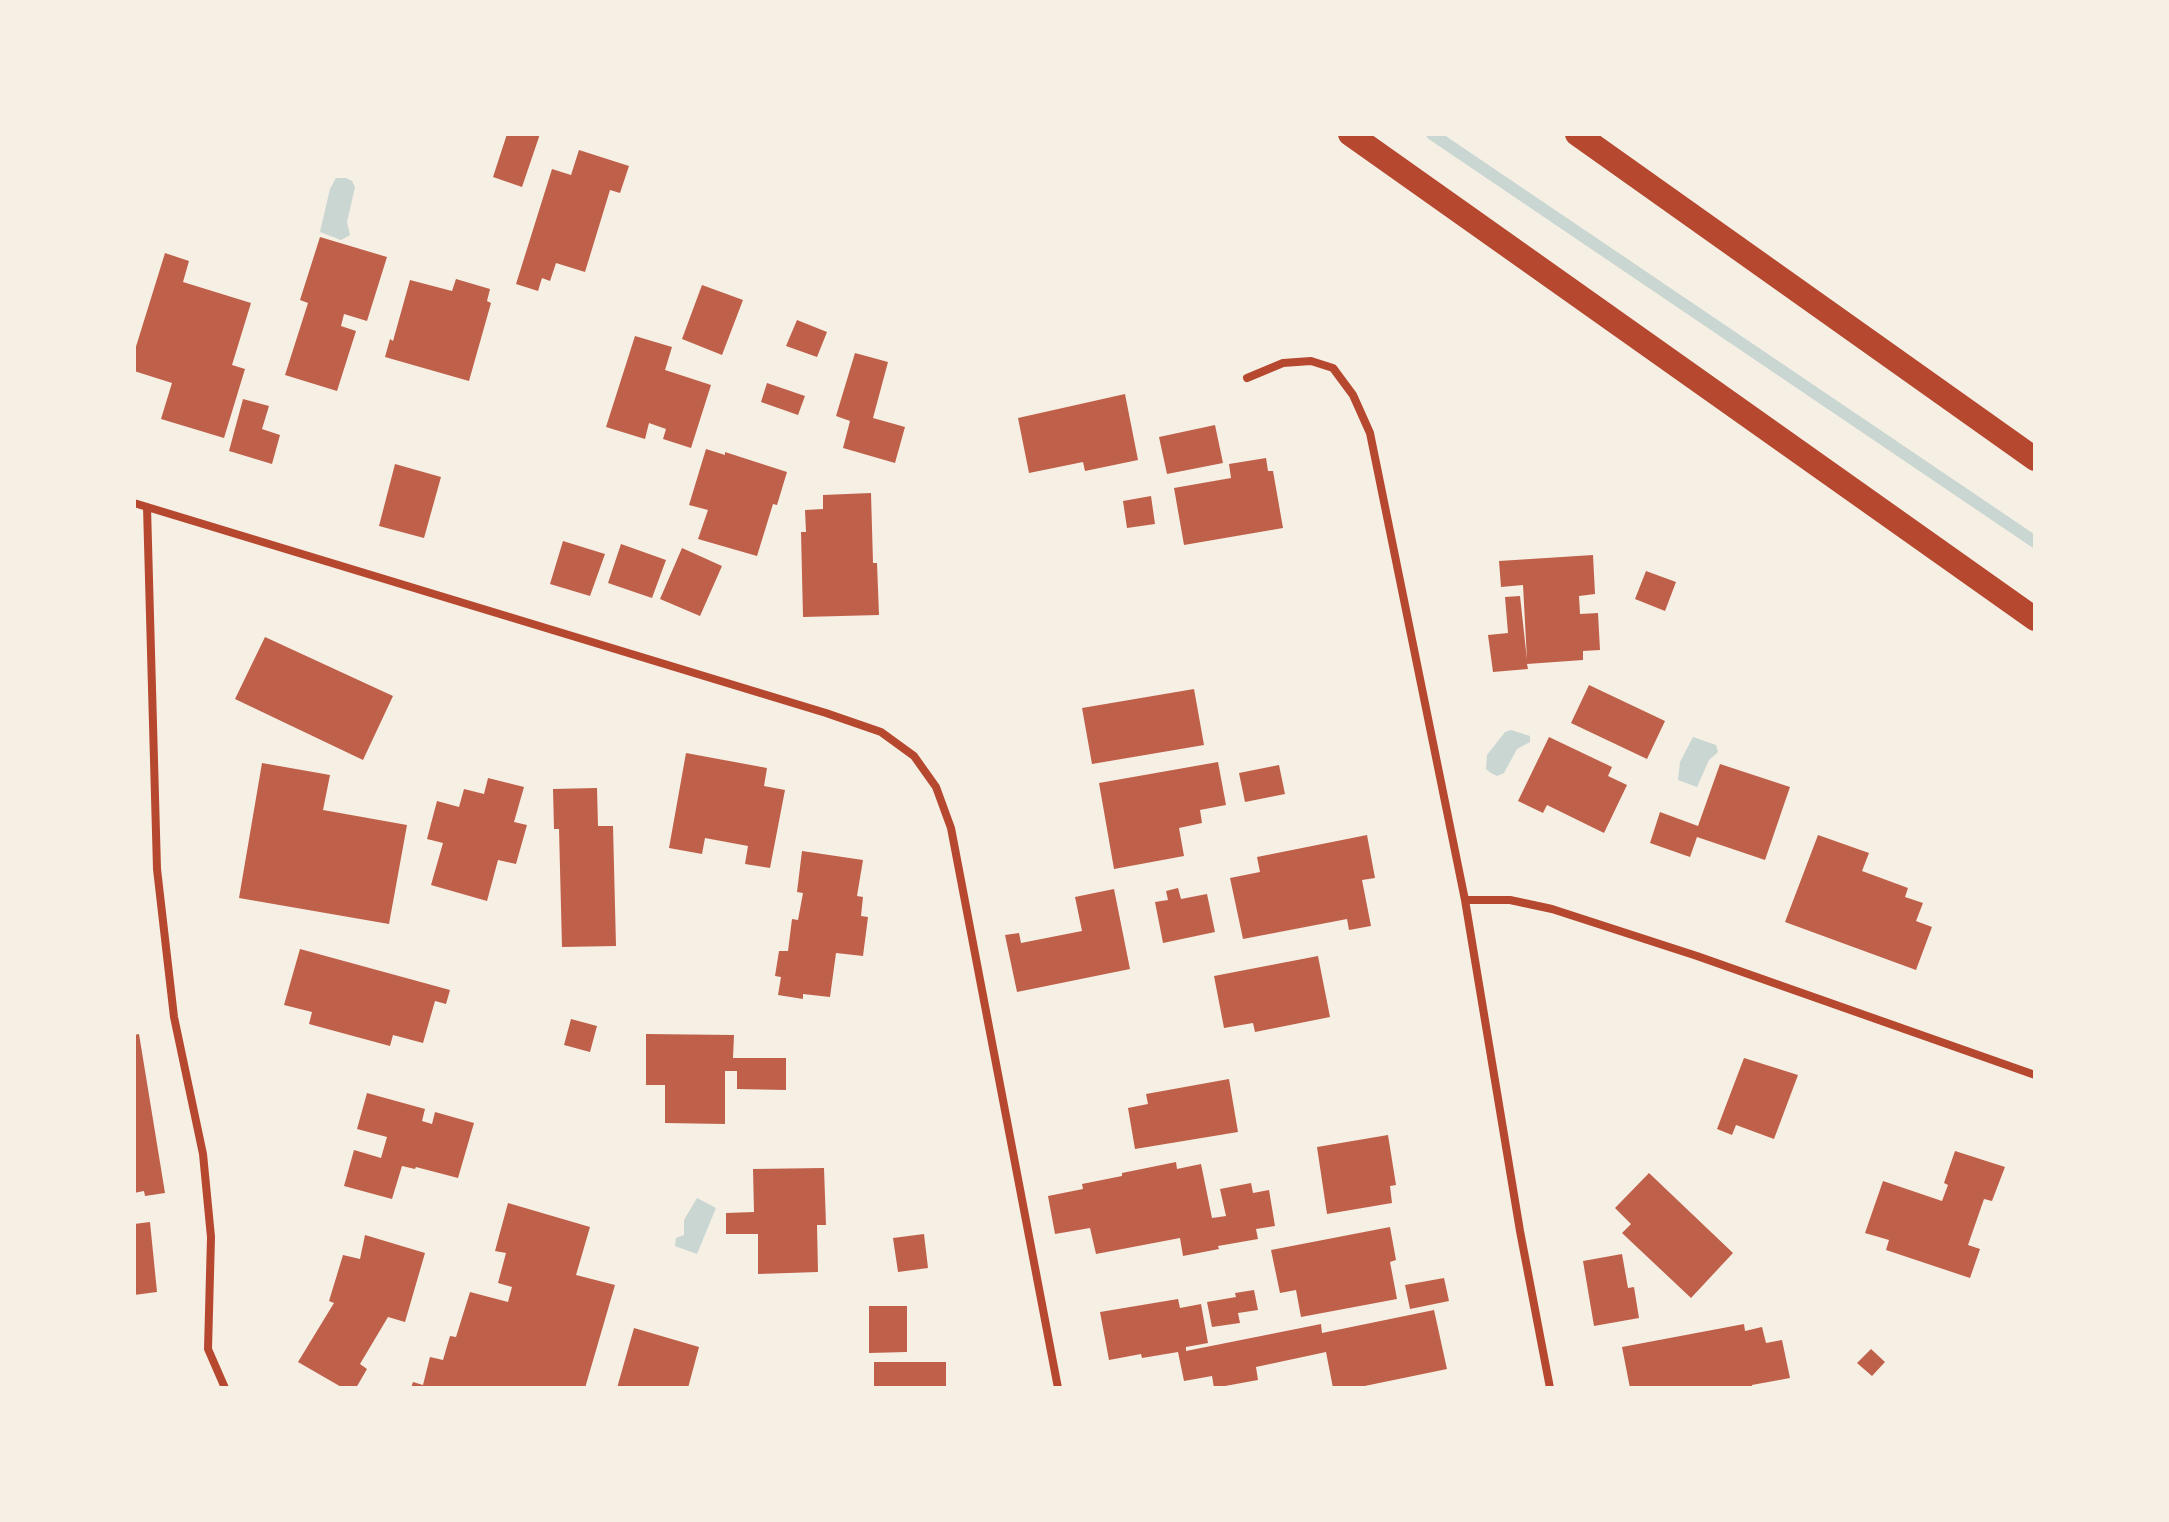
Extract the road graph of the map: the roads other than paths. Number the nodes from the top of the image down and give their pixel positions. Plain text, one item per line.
1 (1350, 134) edge
2 (1577, 134) edge
3 (1247, 378) dead end
4 (2035, 459) edge
5 (134, 503) edge
6 (147, 507) junction
7 (2035, 619) edge
8 (1465, 900) junction
9 (2035, 1075) edge
10 (225, 1388) edge
11 (1058, 1388) edge
12 (1550, 1388) edge

1 - 7 highway
2 - 4 highway
3 - 8 street
5 - 6 street
6 - 10 street
6 - 11 street
8 - 9 street
8 - 12 street

